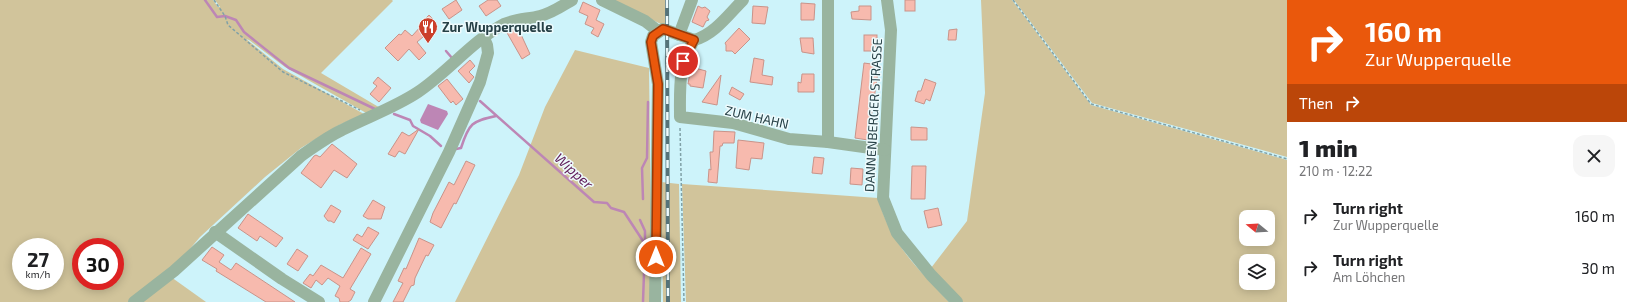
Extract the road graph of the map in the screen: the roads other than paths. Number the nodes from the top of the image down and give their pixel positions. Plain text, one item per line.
1 (572, 0) edge
2 (602, 0) edge
3 (692, 0) edge
4 (743, 0) edge
5 (828, 0) edge
6 (887, 0) edge
7 (658, 31) junction
8 (679, 35) junction
9 (484, 38) junction
10 (694, 40) junction
11 (828, 142) junction
12 (885, 150) junction
13 (215, 232) junction
14 (134, 302) edge
15 (320, 302) edge
16 (374, 302) edge
17 (656, 302) edge
18 (957, 302) edge

1 - 9 street
2 - 7 street
3 - 8 street
4 - 10 street
5 - 11 street
6 - 12 street, DANNENBERGER STRASSE
7 - 8 street
7 - 17 street
8 - 10 street
9 - 13 street
9 - 16 street
10 - 11 street, ZUM HAHN
11 - 12 street, ZUM HAHN
12 - 18 street, DANNENBERGER STRASSE
13 - 14 street
13 - 15 street

